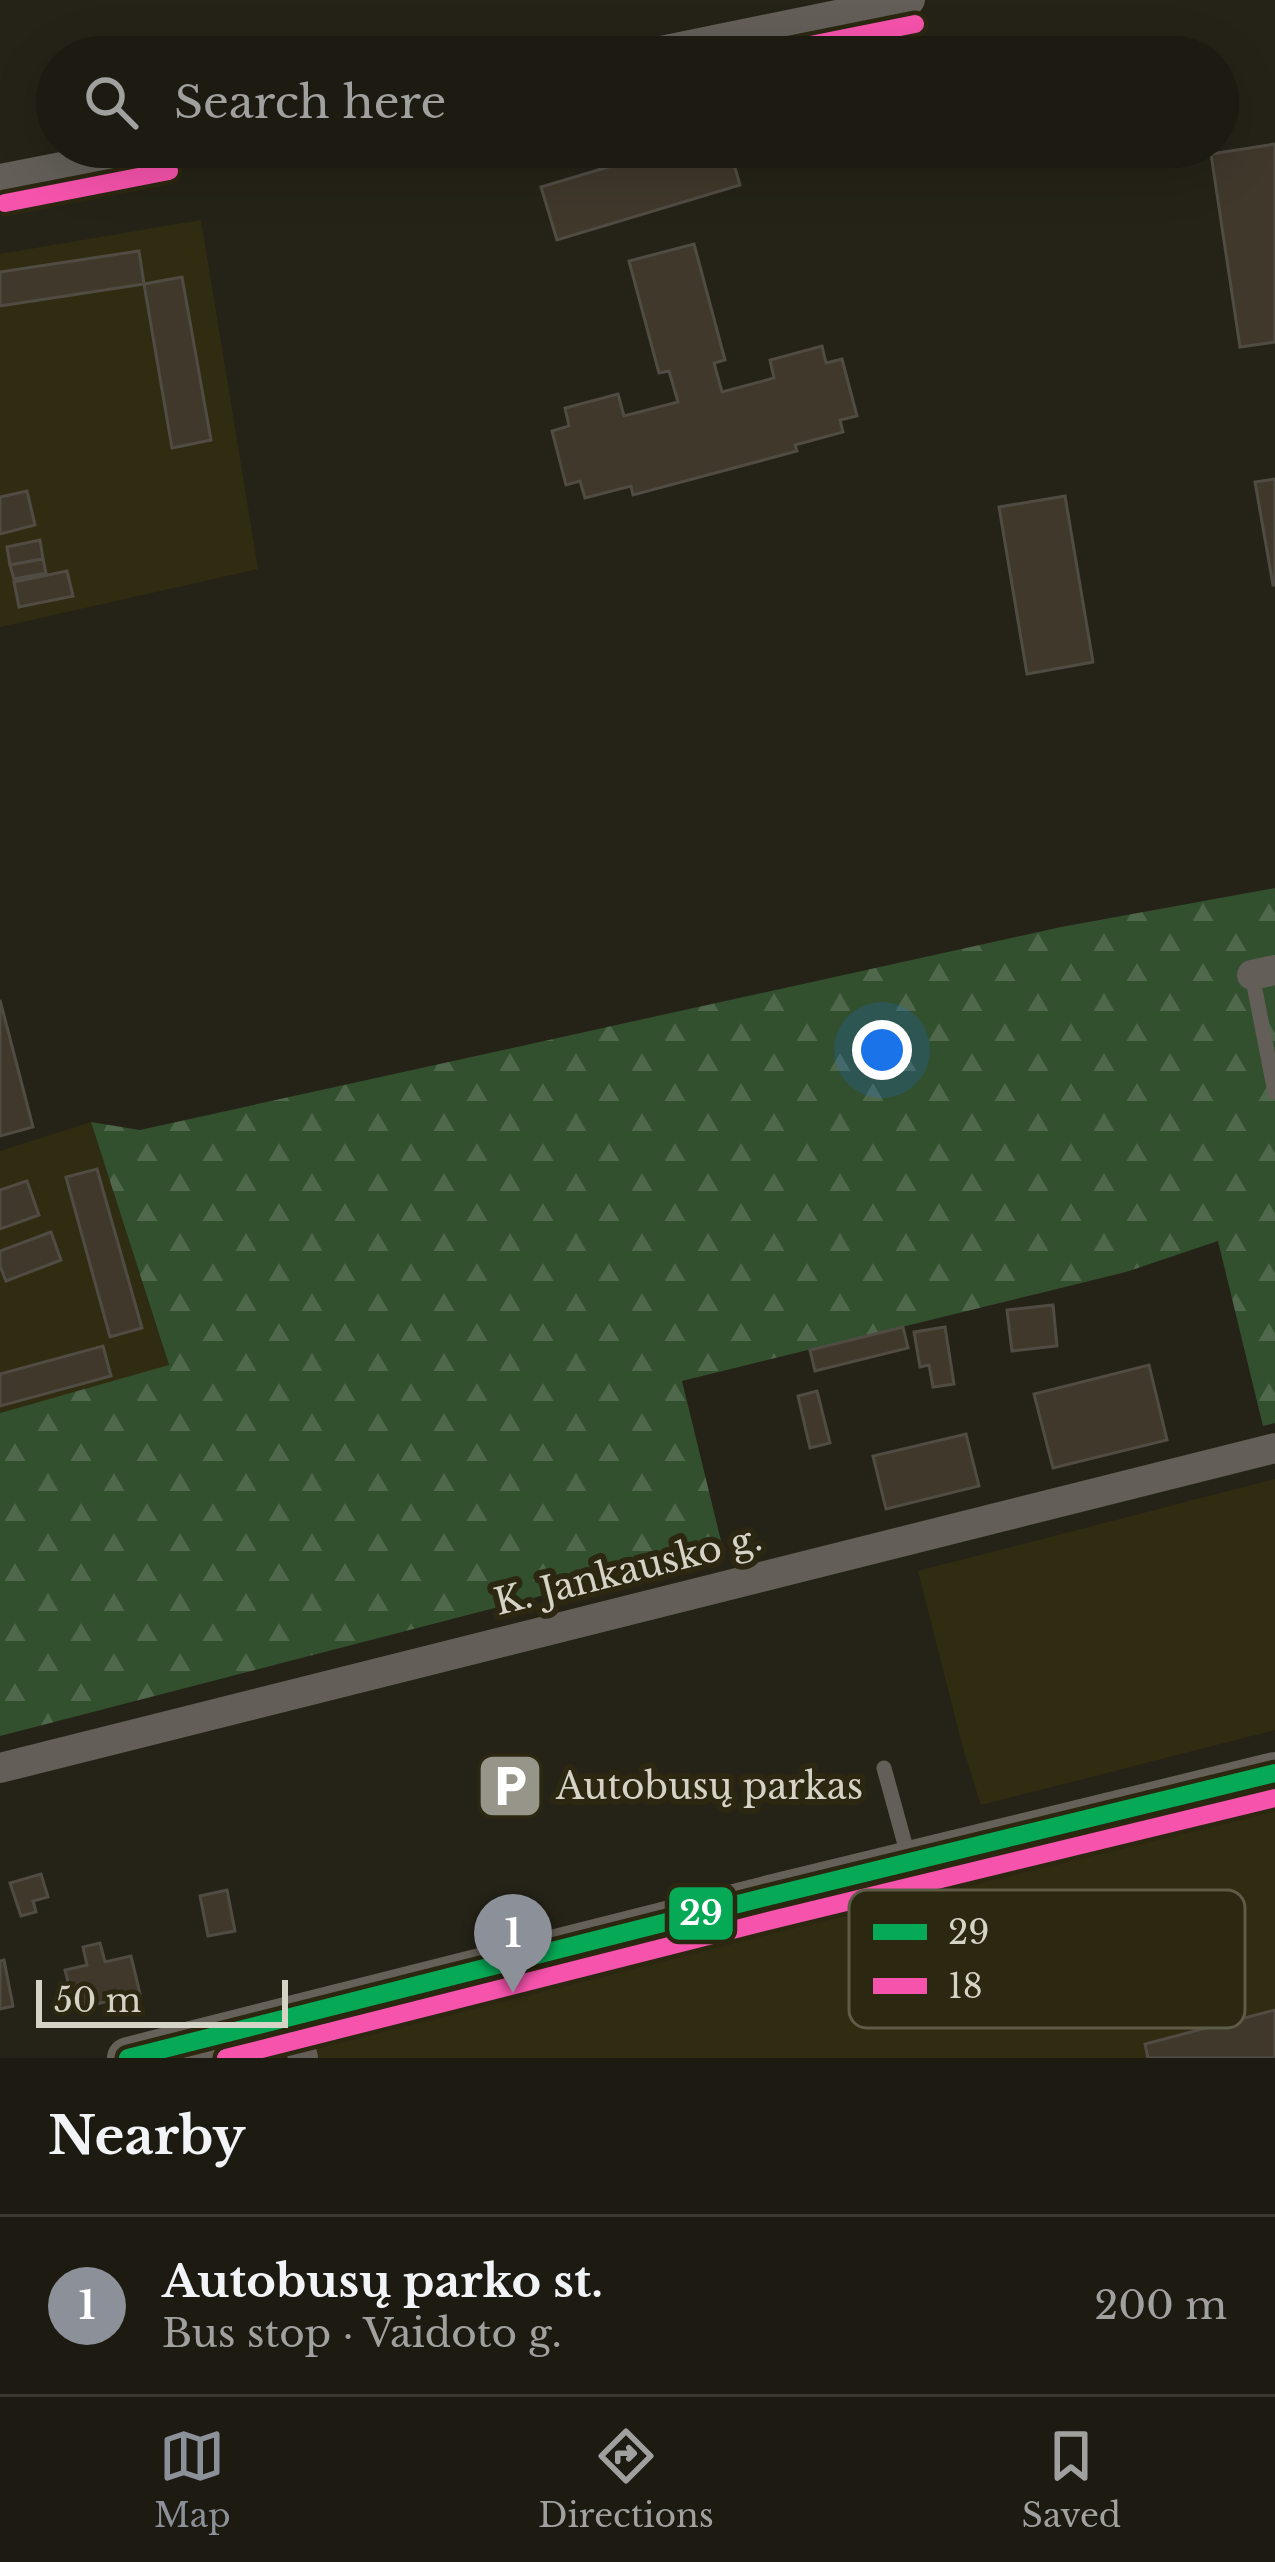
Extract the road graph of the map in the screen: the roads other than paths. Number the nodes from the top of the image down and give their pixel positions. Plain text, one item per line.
1 (910, 0) edge
2 (734, 36) edge
3 (53, 168) edge
4 (0, 178) edge
5 (1263, 972) edge
6 (1275, 1092) edge
7 (1275, 1448) edge
8 (0, 1768) edge
9 (884, 1768) dead end
10 (1275, 1773) edge
11 (910, 1862) junction
12 (298, 2037) edge
13 (128, 2058) edge

1 - 2 street
3 - 4 street
5 - 6 lane
7 - 8 street, K. Jankausko g.
9 - 11 lane
10 - 11 main road
11 - 12 main road
12 - 13 main road

